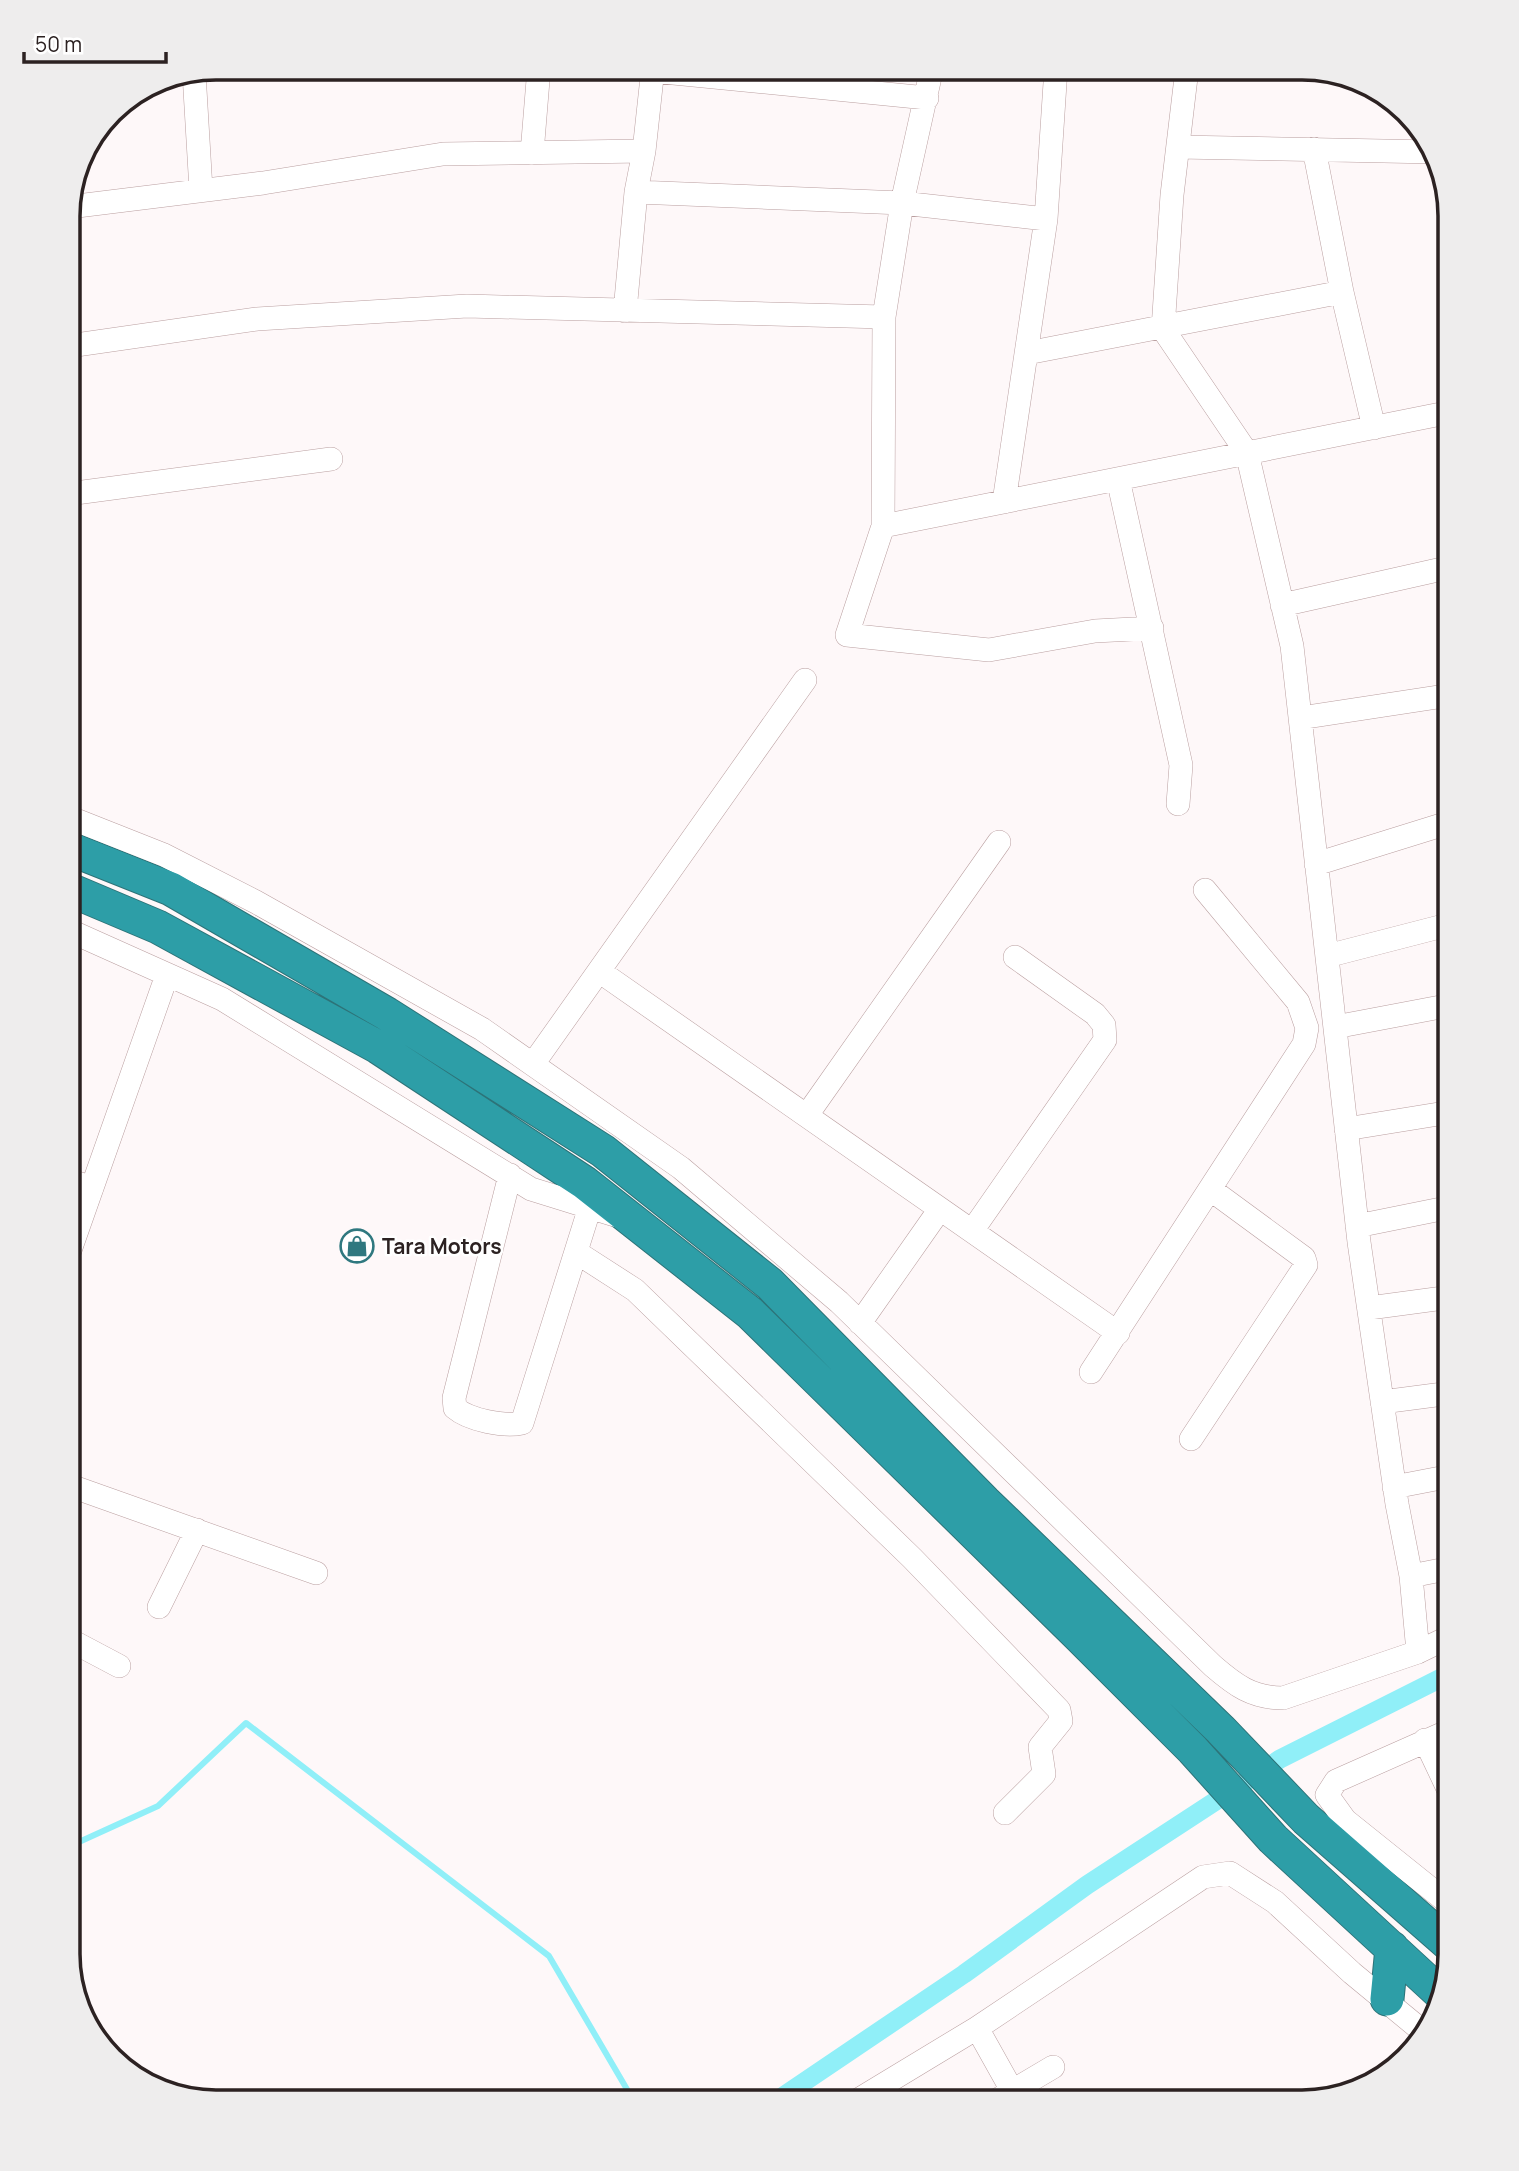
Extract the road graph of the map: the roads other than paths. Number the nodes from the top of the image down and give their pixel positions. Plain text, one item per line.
1 (538, 80) edge
2 (652, 80) edge
3 (760, 80) edge
4 (930, 81) edge
5 (1055, 81) edge
6 (1186, 81) edge
7 (195, 83) edge
8 (927, 97) junction
9 (1178, 146) junction
10 (1314, 149) junction
11 (644, 152) junction
12 (1422, 152) edge
13 (532, 153) junction
14 (201, 190) junction
15 (636, 192) junction
16 (902, 203) junction
17 (81, 205) edge
18 (1046, 219) junction
19 (1342, 292) junction
20 (625, 311) junction
21 (884, 317) junction
22 (1163, 329) junction
23 (81, 344) edge
24 (1027, 353) junction
25 (1438, 415) edge
26 (1374, 428) junction
27 (1247, 453) junction
28 (331, 459) dead end
29 (1118, 479) junction
30 (81, 493) edge
31 (1004, 502) junction
32 (883, 526) junction
33 (1438, 570) edge
34 (1282, 605) junction
35 (1152, 628) junction
36 (805, 680) dead end
37 (1438, 697) edge
38 (1300, 718) junction
39 (1178, 804) dead end
40 (81, 822) edge
41 (1438, 825) edge
42 (999, 842) dead end
43 (81, 853) edge
44 (1316, 864) junction
45 (1205, 890) dead end
46 (81, 895) edge
47 (1438, 927) edge
48 (81, 936) edge
49 (1327, 956) junction
50 (1015, 957) dead end
51 (599, 971) junction
52 (167, 975) junction
53 (1438, 1007) edge
54 (1335, 1027) junction
55 (533, 1063) junction
56 (1438, 1114) edge
57 (807, 1115) junction
58 (1346, 1129) junction
59 (510, 1175) junction
60 (80, 1184) edge
61 (92, 1188) junction
62 (1210, 1189) junction
63 (590, 1207) junction
64 (940, 1209) junction
65 (1438, 1210) edge
66 (631, 1220) junction
67 (80, 1221) edge
68 (1357, 1226) junction
69 (972, 1231) junction
70 (576, 1252) junction
71 (1438, 1299) edge
72 (1369, 1308) junction
73 (860, 1323) junction
74 (1118, 1333) junction
75 (1091, 1372) dead end
76 (1438, 1395) edge
77 (1382, 1402) junction
78 (1191, 1439) dead end
79 (1438, 1479) edge
80 (1394, 1487) junction
81 (80, 1489) edge
82 (197, 1530) junction
83 (1438, 1571) edge
84 (316, 1573) dead end
85 (1411, 1576) junction
86 (159, 1607) dead end
87 (1438, 1642) edge
88 (80, 1645) edge
89 (1418, 1651) junction
90 (119, 1666) dead end
91 (1438, 1735) edge
92 (1425, 1740) junction
93 (1438, 1768) edge
94 (1005, 1813) dead end
95 (1438, 1895) edge
96 (1438, 1935) edge
97 (1392, 1948) junction
98 (1434, 1988) edge
99 (1387, 1999) junction
100 (1418, 2026) edge
101 (977, 2028) junction
102 (1053, 2067) dead end
103 (878, 2090) edge
104 (1012, 2090) edge
105 (1025, 2090) edge

1 - 13 street
2 - 11 street
3 - 8 street
4 - 8 street
5 - 18 street
6 - 9 street
7 - 14 street
8 - 16 street
9 - 10 street
9 - 22 street
10 - 12 street
10 - 19 street
11 - 13 street
11 - 15 street
13 - 14 street
14 - 17 street
15 - 16 street
15 - 20 street
16 - 18 street
16 - 21 street
18 - 24 street
19 - 22 street
19 - 26 street
20 - 21 street
20 - 23 street
21 - 32 street
22 - 24 street
22 - 27 street
24 - 31 street
25 - 26 street
26 - 27 street
27 - 29 street
27 - 34 street
28 - 30 street
29 - 31 street
29 - 35 street
31 - 32 street
32 - 35 street
33 - 34 street
34 - 38 street
35 - 39 street
36 - 51 street
37 - 38 street
38 - 44 street
40 - 55 street
41 - 44 street
42 - 57 street
43 - 96 highway
44 - 49 street
45 - 62 street
46 - 66 highway
47 - 49 street
48 - 52 street
49 - 54 street
50 - 69 street
51 - 55 street
51 - 57 street
52 - 59 street
52 - 61 street
53 - 54 street
54 - 58 street
55 - 73 street
56 - 58 street
57 - 64 street
58 - 68 street
59 - 63 street
59 - 70 street
60 - 61 street
61 - 67 street
62 - 74 street
62 - 78 street
63 - 66 street
63 - 70 street
64 - 69 street
64 - 73 street
65 - 68 street
66 - 97 highway
68 - 72 street
69 - 74 street
70 - 94 street
71 - 72 street
72 - 77 street
73 - 89 street
74 - 75 street
76 - 77 street
77 - 80 street
79 - 80 street
80 - 85 street
81 - 82 street
82 - 84 street
82 - 86 street
83 - 85 street
85 - 89 street
87 - 89 street
88 - 90 street
91 - 92 street
92 - 93 street
92 - 95 street
97 - 98 highway
97 - 99 highway
99 - 100 street
99 - 101 street
101 - 103 street
101 - 104 street
102 - 105 street

